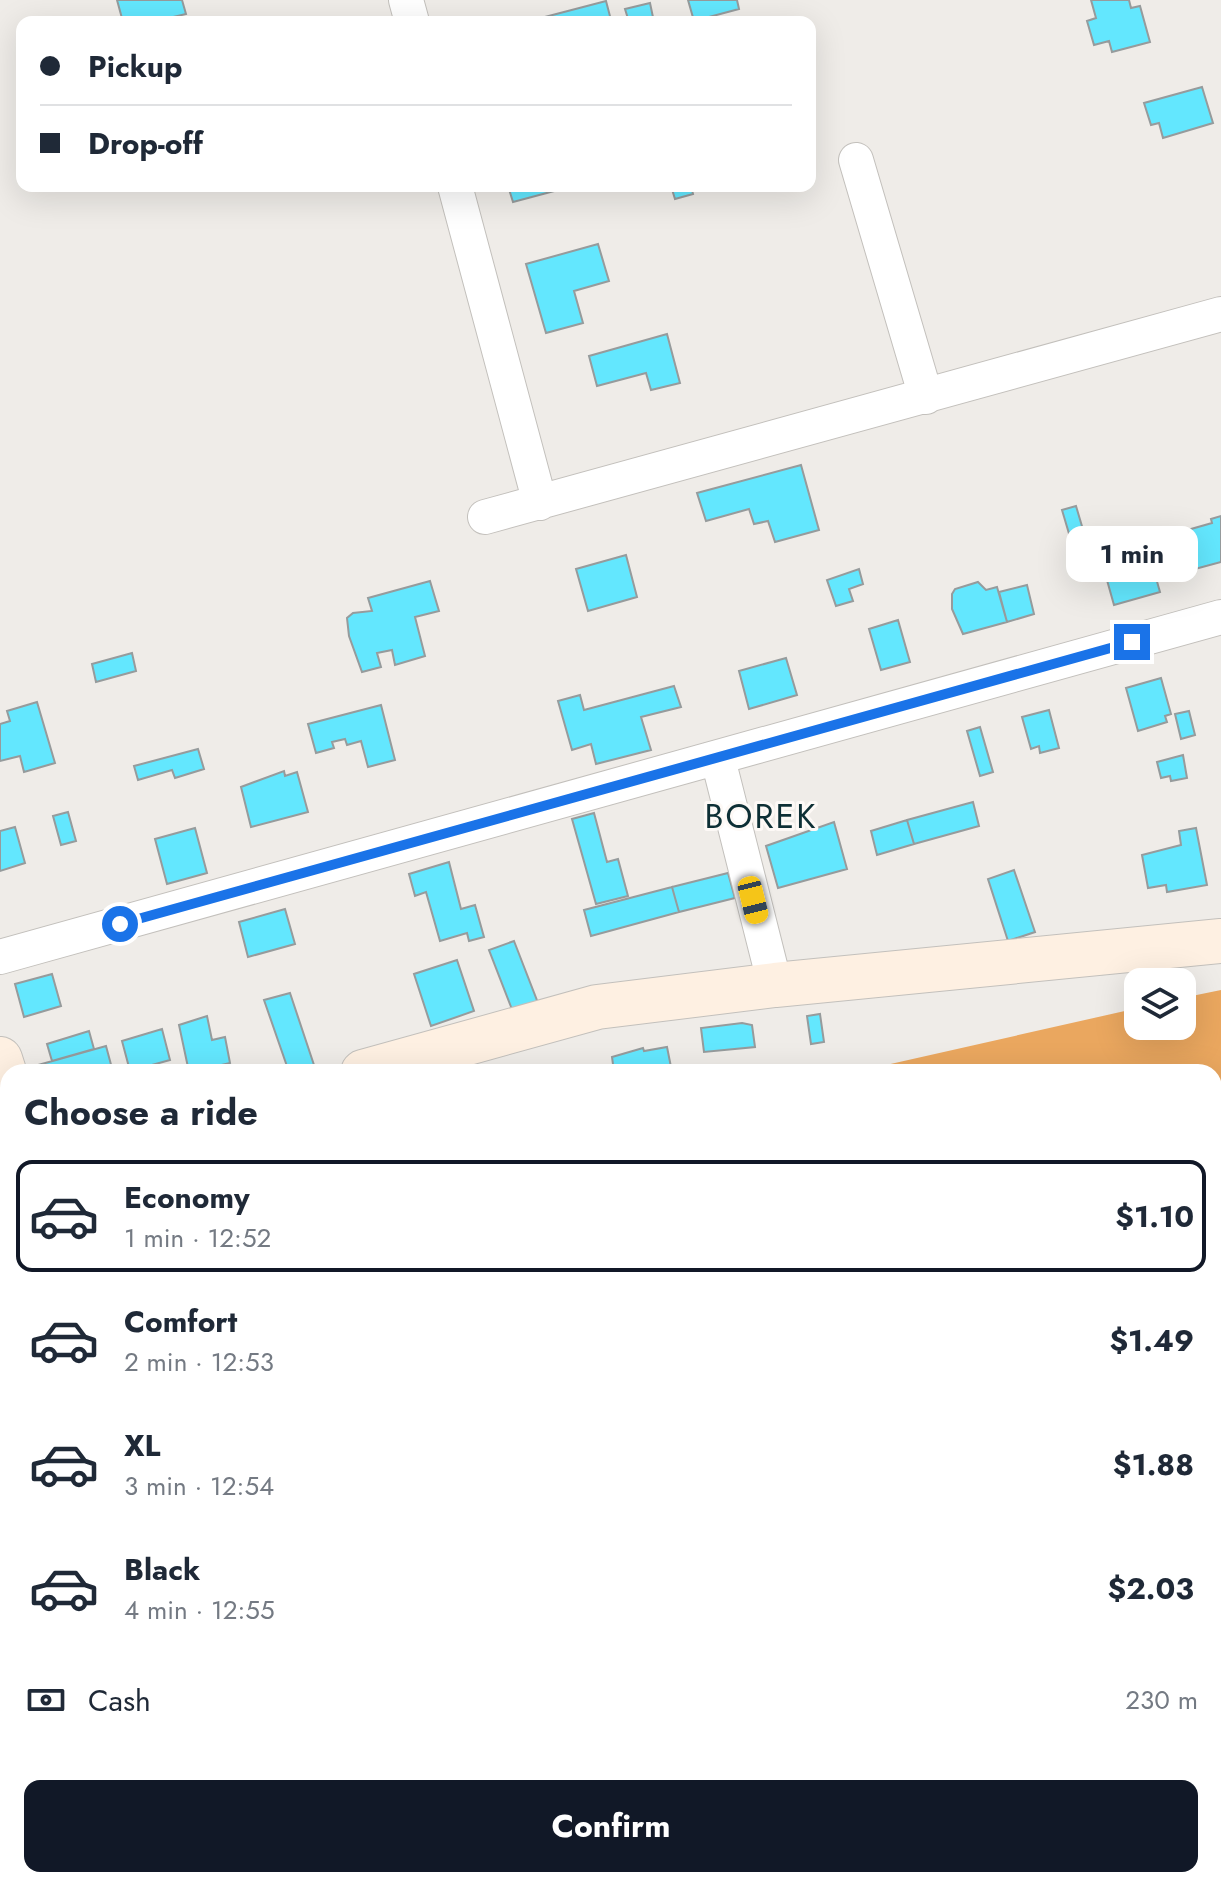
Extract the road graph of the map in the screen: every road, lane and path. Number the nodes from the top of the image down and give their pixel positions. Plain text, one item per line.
1 (856, 160) dead end
2 (457, 192) edge
3 (1221, 314) edge
4 (926, 397) junction
5 (540, 503) junction
6 (485, 517) dead end
7 (1221, 617) edge
8 (718, 759) junction
9 (1221, 941) edge
10 (0, 957) edge
11 (775, 985) junction
12 (392, 1064) edge

1 - 4 street
2 - 5 street
3 - 4 street
4 - 5 street
5 - 6 street
7 - 8 street
8 - 10 street
8 - 11 street
9 - 11 street
11 - 12 street

